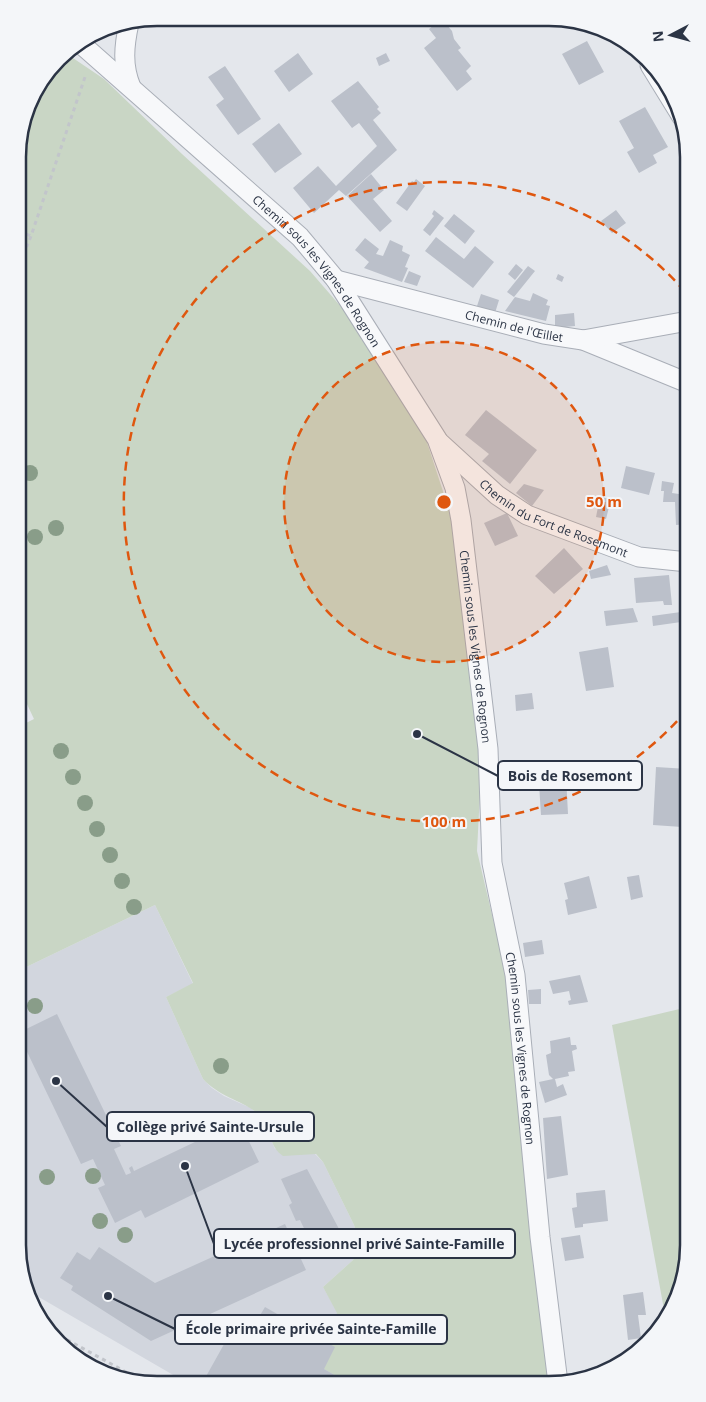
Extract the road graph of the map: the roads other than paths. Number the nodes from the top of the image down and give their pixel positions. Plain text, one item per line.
1 (128, 30) edge
2 (85, 47) edge
3 (131, 87) junction
4 (336, 280) junction
5 (680, 322) edge
6 (583, 340) junction
7 (680, 380) edge
8 (437, 439) junction
9 (680, 561) edge
10 (557, 1375) edge

1 - 3 street
2 - 3 street, Chemin sous les Vignes de Rognon
3 - 4 street, Chemin sous les Vignes de Rognon
4 - 6 street, Chemin de l'Œillet
4 - 8 street, Chemin sous les Vignes de Rognon
5 - 6 street
6 - 7 street, Chemin de l'Œillet
8 - 9 street, Chemin du Fort de Rosemont
8 - 10 street, Chemin sous les Vignes de Rognon

